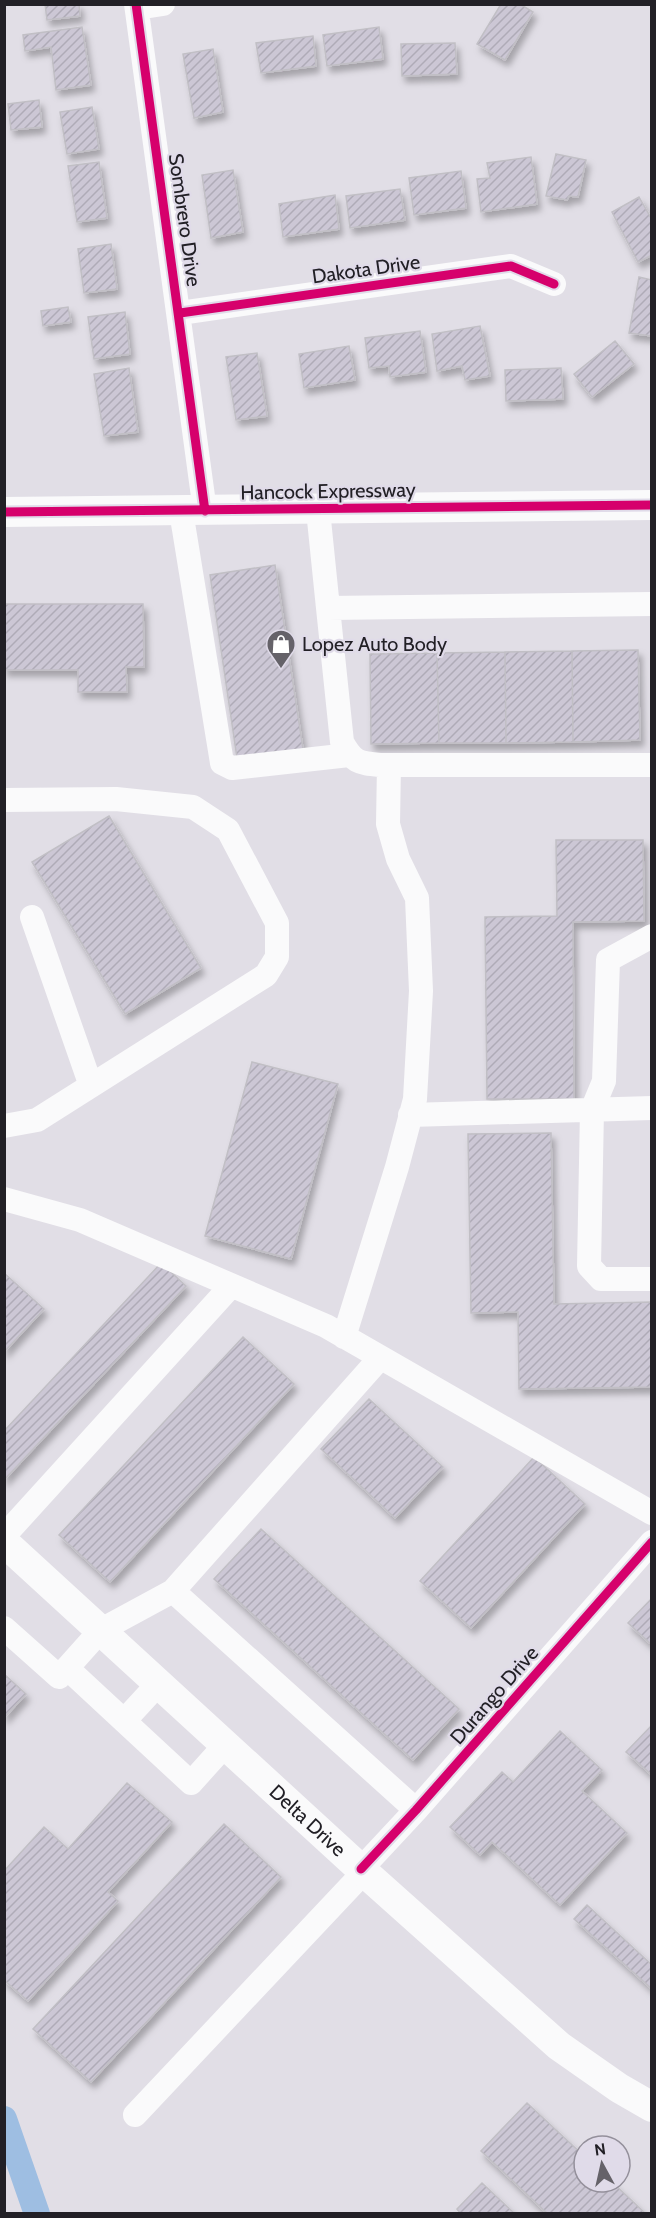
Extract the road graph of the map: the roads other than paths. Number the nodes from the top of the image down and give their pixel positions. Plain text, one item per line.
1 (163, 4) edge
2 (137, 6) edge
3 (554, 284) dead end
4 (180, 313) junction
5 (651, 505) edge
6 (318, 510) junction
7 (193, 511) junction
8 (4, 512) edge
9 (651, 604) edge
10 (328, 608) junction
11 (349, 755) junction
12 (389, 765) junction
13 (651, 765) edge
14 (4, 800) edge
15 (32, 917) dead end
16 (651, 936) edge
17 (92, 1086) junction
18 (651, 1108) edge
19 (592, 1110) junction
20 (410, 1115) junction
21 (4, 1126) edge
22 (4, 1199) edge
23 (651, 1279) edge
24 (231, 1286) junction
25 (344, 1336) junction
26 (380, 1358) junction
27 (651, 1513) edge
28 (4, 1536) edge
29 (4, 1542) edge
30 (651, 1542) edge
31 (173, 1591) junction
32 (4, 1628) edge
33 (101, 1630) junction
34 (67, 1668) junction
35 (159, 1683) junction
36 (124, 1721) junction
37 (226, 1744) junction
38 (416, 1810) junction
39 (362, 1870) junction
40 (651, 2107) edge
41 (135, 2115) dead end

1 - 2 street
2 - 4 street, Sombrero Drive
3 - 4 street, Dakota Drive
4 - 7 street, Sombrero Drive
5 - 6 main road, Hancock Expressway
6 - 7 main road, Hancock Expressway
6 - 10 street
7 - 8 main road, Hancock Expressway
7 - 11 street, Sombrero Drive
9 - 10 street
10 - 11 street
11 - 12 street
12 - 13 street
12 - 20 street
14 - 17 street
15 - 17 street
16 - 19 street
17 - 21 street
18 - 19 street
19 - 20 street
19 - 23 street
20 - 25 street
22 - 24 street
24 - 25 street
24 - 28 street
25 - 26 street
26 - 27 street
26 - 31 street
29 - 33 main road, Delta Drive
30 - 38 street, Durango Drive
31 - 33 street
31 - 38 street
32 - 34 street
33 - 34 street
33 - 35 main road, Delta Drive
34 - 36 street
35 - 36 street
35 - 37 main road, Delta Drive
36 - 37 street
37 - 39 main road, Delta Drive
38 - 39 street, Durango Drive
39 - 40 main road, Delta Drive
39 - 41 street, Durango Drive

